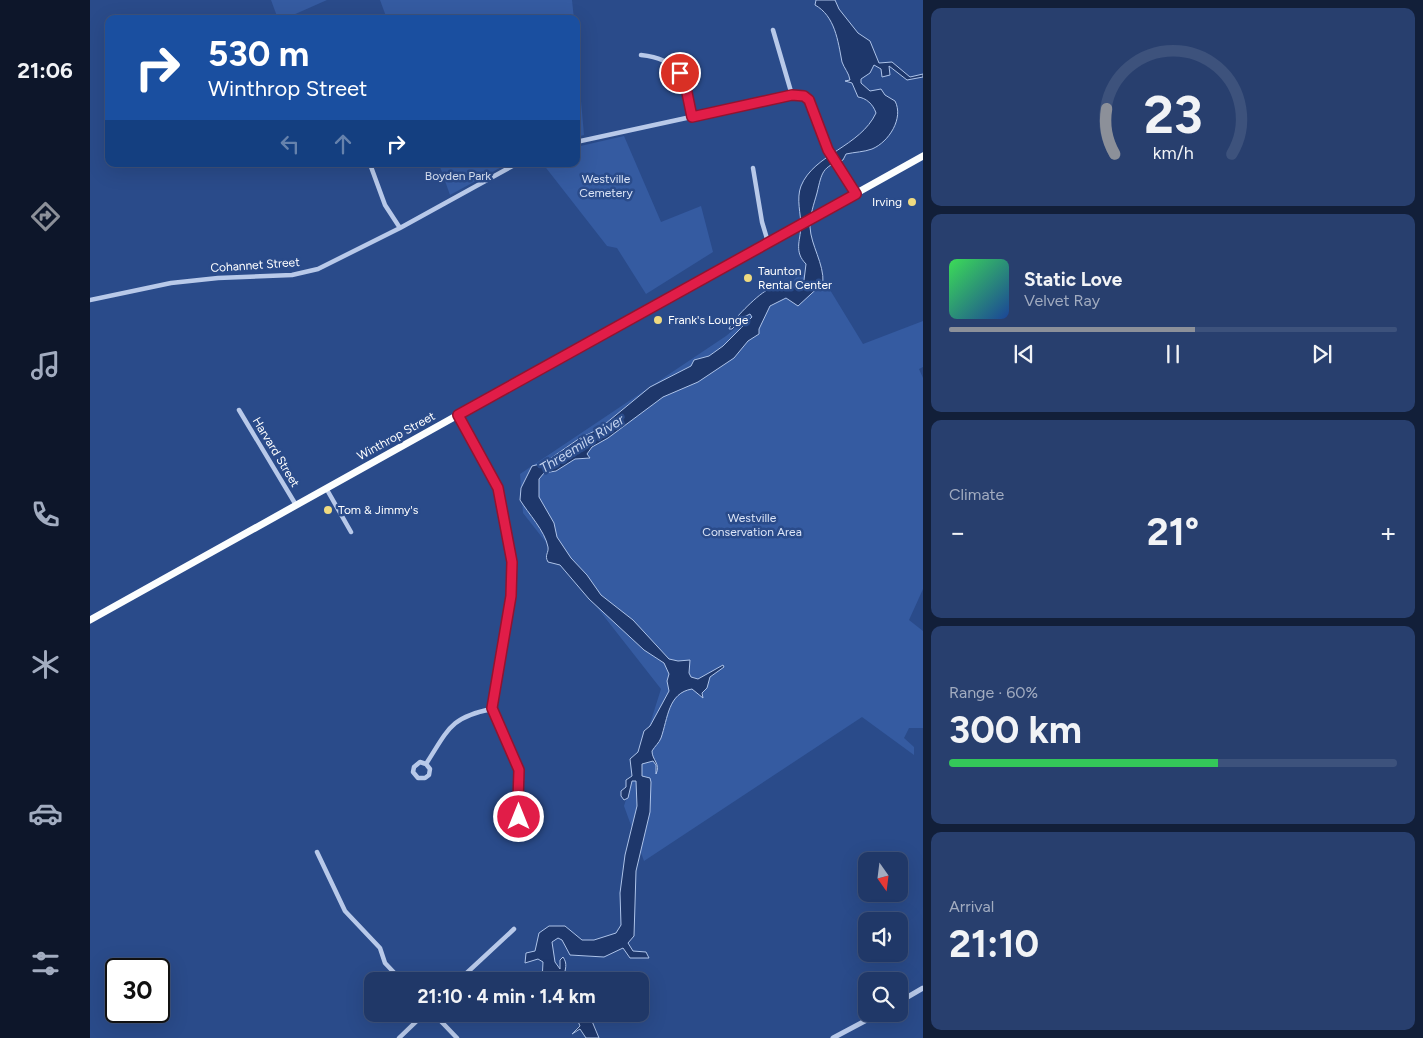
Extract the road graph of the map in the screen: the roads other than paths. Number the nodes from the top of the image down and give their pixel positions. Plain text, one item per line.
1 (773, 30) dead end
2 (641, 55) dead end
3 (792, 95) junction
4 (692, 117) junction
5 (580, 141) edge
6 (923, 156) edge
7 (371, 167) edge
8 (511, 167) edge
9 (753, 168) dead end
10 (856, 194) junction
11 (400, 228) junction
12 (768, 242) junction
13 (90, 300) edge
14 (238, 410) dead end
15 (458, 415) junction
16 (326, 488) junction
17 (296, 505) junction
18 (351, 532) dead end
19 (90, 620) edge
20 (492, 708) junction
21 (426, 764) dead end
22 (515, 810) dead end
23 (317, 852) dead end
24 (514, 928) dead end
25 (393, 972) edge
26 (468, 972) edge
27 (923, 988) edge
28 (908, 997) edge
29 (416, 1022) edge
30 (442, 1022) edge
31 (863, 1022) edge
32 (399, 1038) edge
33 (457, 1038) edge
34 (833, 1038) edge

1 - 3 street
2 - 4 street
3 - 4 street
3 - 10 street
4 - 5 street
6 - 10 highway, Winthrop Street
7 - 11 street
8 - 11 street, Cohannet Street
9 - 12 street
10 - 12 highway, Winthrop Street
11 - 13 street, Cohannet Street
12 - 15 highway, Winthrop Street
14 - 17 street, Harvard Street
15 - 16 highway, Winthrop Street
15 - 20 street
16 - 17 highway, Winthrop Street
16 - 18 street
17 - 19 highway, Winthrop Street
20 - 21 street
20 - 22 street
23 - 25 street
24 - 26 street
27 - 28 street
29 - 32 street
30 - 33 street
31 - 34 street

